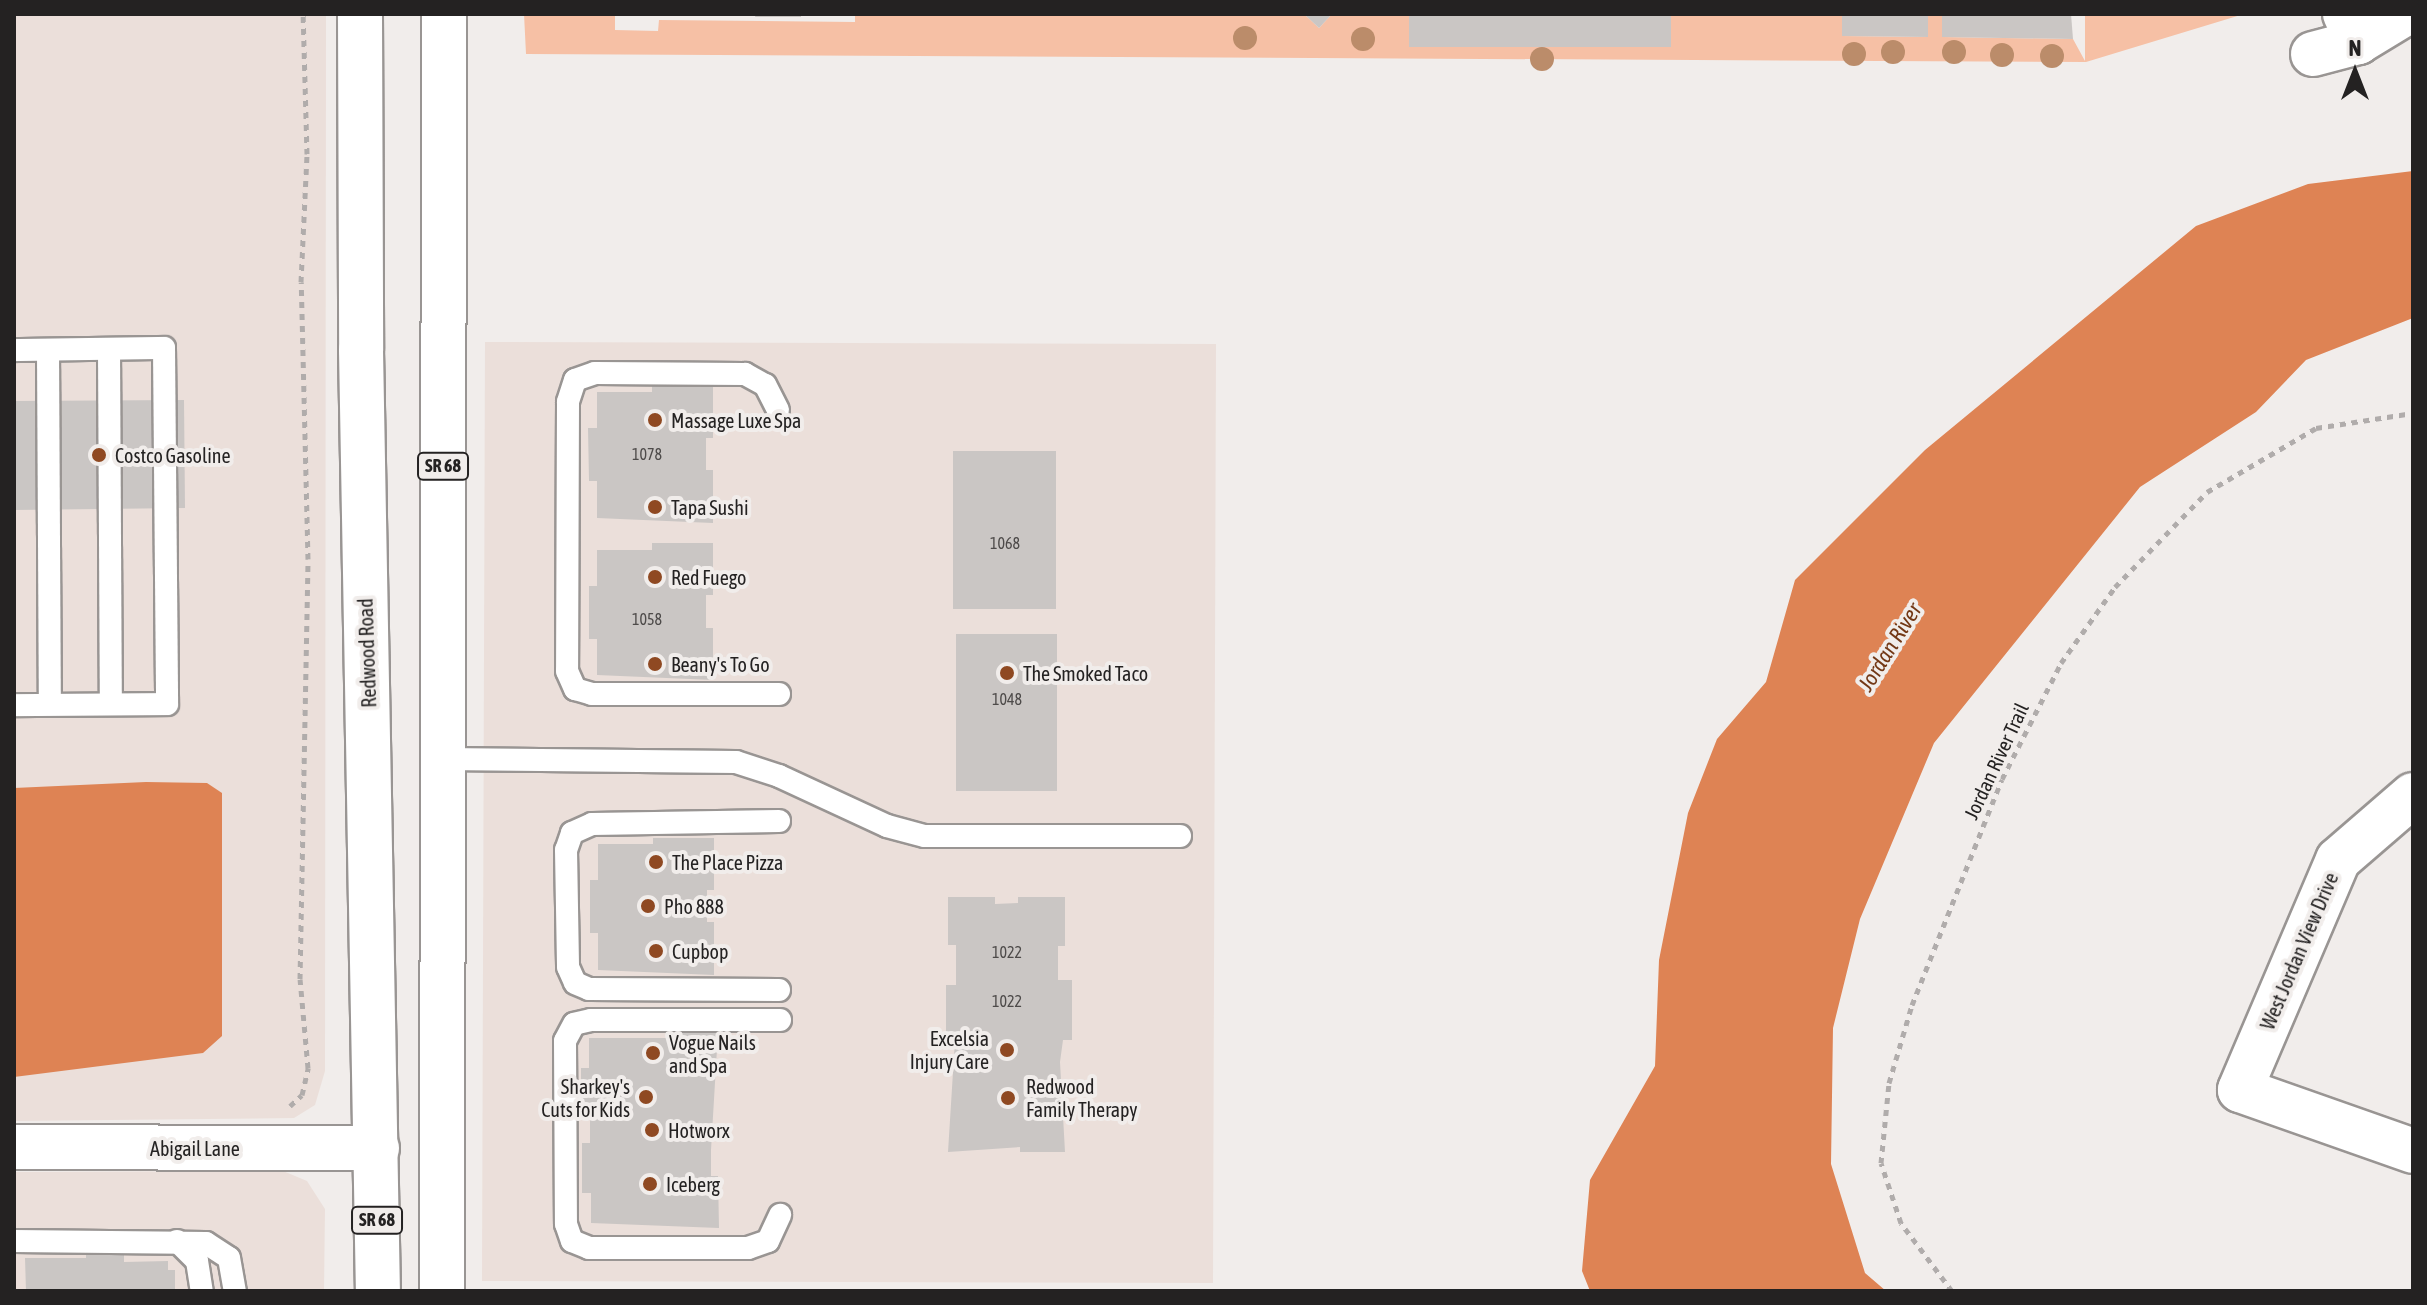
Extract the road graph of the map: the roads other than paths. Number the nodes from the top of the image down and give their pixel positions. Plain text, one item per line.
1 (360, 14) edge
2 (444, 14) edge
3 (2404, 14) edge
4 (2351, 28) edge
5 (2313, 54) dead end
6 (109, 349) junction
7 (14, 350) edge
8 (48, 350) junction
9 (778, 410) dead end
10 (779, 694) dead end
11 (50, 704) junction
12 (111, 704) junction
13 (14, 705) edge
14 (443, 759) junction
15 (2413, 795) edge
16 (779, 821) dead end
17 (1180, 836) dead end
18 (779, 990) dead end
19 (780, 1020) dead end
20 (14, 1147) edge
21 (377, 1148) junction
22 (2413, 1151) edge
23 (780, 1215) dead end
24 (14, 1241) edge
25 (177, 1241) junction
26 (202, 1291) edge
27 (235, 1291) edge
28 (378, 1291) edge
29 (442, 1291) edge

1 - 21 main road, Redwood Road / SR 68
2 - 14 main road, SR 68
3 - 4 main road
4 - 5 main road
6 - 8 lane
6 - 12 lane
6 - 12 lane
7 - 8 lane
8 - 11 lane
9 - 10 lane
11 - 12 lane
11 - 13 lane
14 - 17 lane
14 - 29 main road, SR 68
15 - 22 main road, West Jordan View Drive
16 - 18 lane
19 - 23 lane
20 - 21 main road, Abigail Lane
21 - 28 main road, Redwood Road / SR 68
24 - 25 lane
25 - 26 lane
25 - 27 lane

